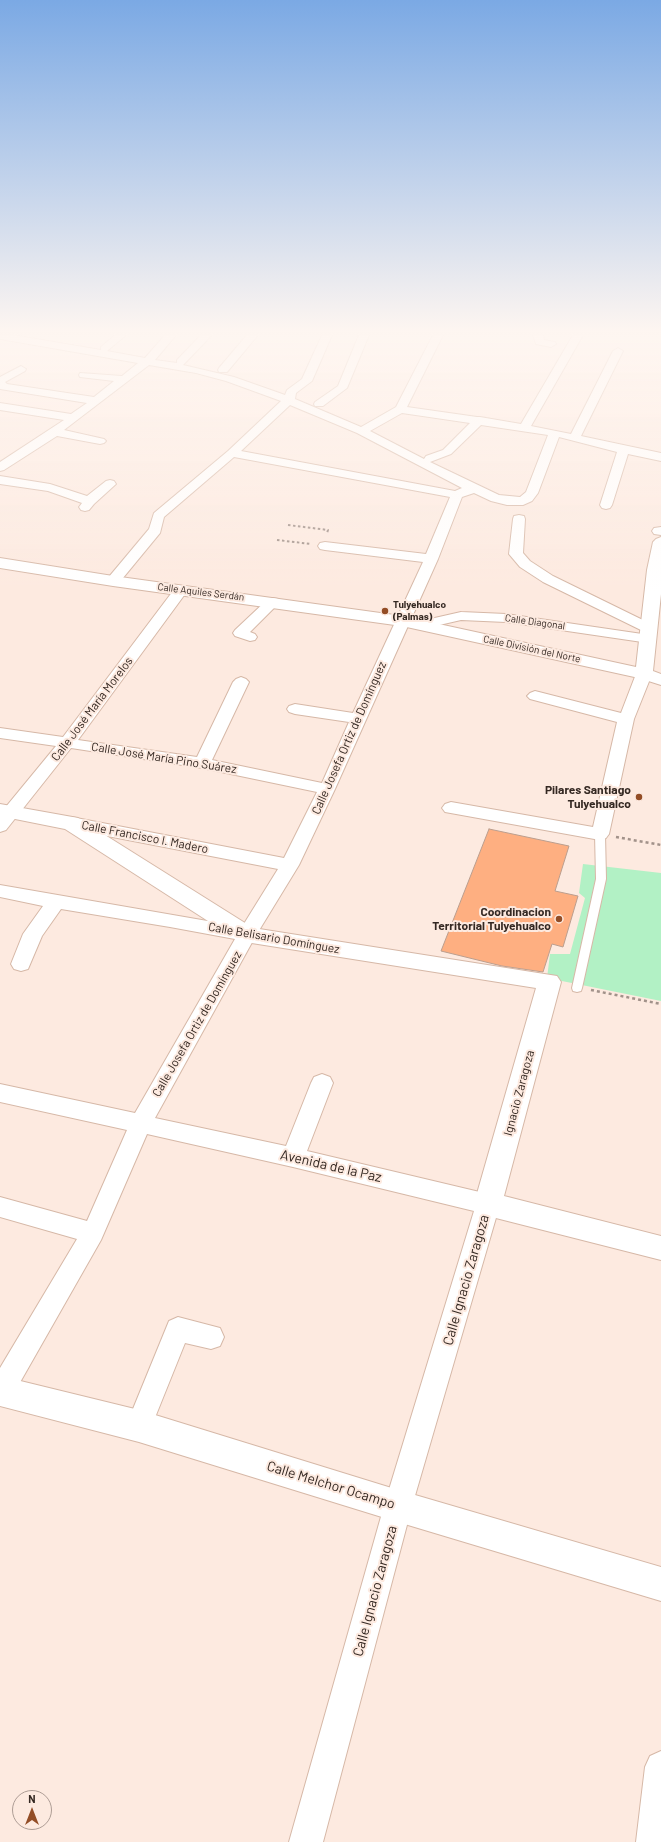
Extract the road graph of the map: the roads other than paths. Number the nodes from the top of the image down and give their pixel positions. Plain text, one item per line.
1 (70, 421) edge
2 (265, 421) edge
3 (347, 421) edge
4 (351, 421) edge
5 (380, 421) edge
6 (479, 421) edge
7 (486, 421) edge
8 (528, 421) edge
9 (583, 421) edge
10 (525, 427) junction
11 (366, 429) junction
12 (55, 432) junction
13 (555, 433) junction
14 (575, 437) junction
15 (100, 441) dead end
16 (623, 450) junction
17 (232, 453) junction
18 (661, 457) edge
19 (430, 459) junction
20 (0, 467) edge
21 (0, 480) edge
22 (110, 484) dead end
23 (465, 489) junction
24 (507, 501) junction
25 (523, 501) junction
26 (606, 505) dead end
27 (519, 519) junction
28 (661, 534) edge
29 (325, 546) road end
30 (431, 559) junction
31 (2, 565) edge
32 (658, 570) edge
33 (113, 581) junction
34 (181, 590) junction
35 (273, 602) junction
36 (402, 621) junction
37 (422, 625) junction
38 (650, 634) junction
39 (250, 637) dead end
40 (644, 674) junction
41 (661, 680) edge
42 (241, 682) dead end
43 (535, 696) dead end
44 (295, 709) dead end
45 (358, 719) junction
46 (626, 719) junction
47 (0, 733) edge
48 (67, 743) junction
49 (202, 763) junction
50 (327, 789) junction
51 (451, 808) dead end
52 (4, 816) edge
53 (71, 823) junction
54 (600, 834) junction
55 (290, 865) junction
56 (0, 891) edge
57 (56, 902) junction
58 (247, 935) junction
59 (21, 964) dead end
60 (549, 982) joint
61 (577, 988) road end
62 (322, 1083) dead end
63 (0, 1093) edge
64 (141, 1123) junction
65 (293, 1157) junction
66 (488, 1204) junction
67 (0, 1207) edge
68 (93, 1233) junction
69 (661, 1248) edge
70 (211, 1337) dead end
71 (1, 1391) edge
72 (139, 1426) junction
73 (398, 1506) junction
74 (661, 1584) edge
75 (661, 1767) edge
76 (306, 1842) edge
77 (653, 1842) edge

1 - 12 street
2 - 17 street
3 - 11 street
4 - 11 street
5 - 11 street
6 - 19 street
7 - 10 street
8 - 10 street
9 - 14 street
10 - 13 street
11 - 19 street
11 - 23 street
12 - 15 street
12 - 20 street
13 - 14 street
13 - 25 street
14 - 16 street
16 - 18 street
16 - 26 street
17 - 23 street
17 - 33 street
19 - 23 street
21 - 22 street
23 - 24 street
23 - 30 street, Calle Josefa Ortiz de Domínguez
24 - 25 street
24 - 27 street
25 - 27 street
27 - 38 street
28 - 32 main road
29 - 30 street
30 - 36 street, Calle Josefa Ortiz de Domínguez
31 - 33 main road, Calle Aquiles Serdán
32 - 38 main road
33 - 34 main road, Calle Aquiles Serdán
34 - 35 main road, Calle Aquiles Serdán
34 - 48 street, Calle José María Morelos
35 - 36 main road, Calle Aquiles Serdán
35 - 39 street
36 - 37 main road, Calle División del Norte
36 - 45 street, Calle Josefa Ortiz de Domínguez
37 - 38 street, Calle Diagonal
37 - 40 main road, Calle División del Norte
38 - 40 main road
40 - 41 main road, Calle División del Norte
40 - 46 street
42 - 49 street
43 - 46 street
44 - 45 street
45 - 50 street, Calle Josefa Ortiz de Domínguez
46 - 54 street
47 - 48 street, Calle José María Pino Suárez
48 - 49 street, Calle José María Pino Suárez
48 - 52 street, Calle José María Morelos
49 - 50 street, Calle José María Pino Suárez
50 - 55 street, Calle Josefa Ortiz de Domínguez
51 - 54 street
52 - 53 main road, Calle Francisco I. Madero
53 - 55 street, Calle Francisco I. Madero
53 - 58 main road
54 - 61 lane
55 - 58 street, Calle Josefa Ortiz de Domínguez
56 - 57 street, Calle Belisario Domínguez
57 - 58 street, Calle Belisario Domínguez
57 - 59 street
58 - 60 main road, Calle Belisario Domínguez
58 - 64 street, Calle Josefa Ortiz de Domínguez
60 - 66 main road, Ignacio Zaragoza
62 - 65 street
63 - 64 street, Avenida de la Paz
64 - 65 street, Avenida de la Paz
64 - 68 street, Calle Josefa Ortiz de Domínguez
65 - 66 street, Avenida de la Paz
66 - 69 main road, Avenida de la Paz
66 - 73 street, Calle Ignacio Zaragoza
67 - 68 street
68 - 71 street, Calle Josefa Ortiz de Domínguez
70 - 72 street
71 - 72 main road, Calle Melchor Ocampo
72 - 73 main road, Calle Melchor Ocampo
73 - 74 main road, Calle Melchor Ocampo
73 - 76 street, Calle Ignacio Zaragoza
75 - 77 street

